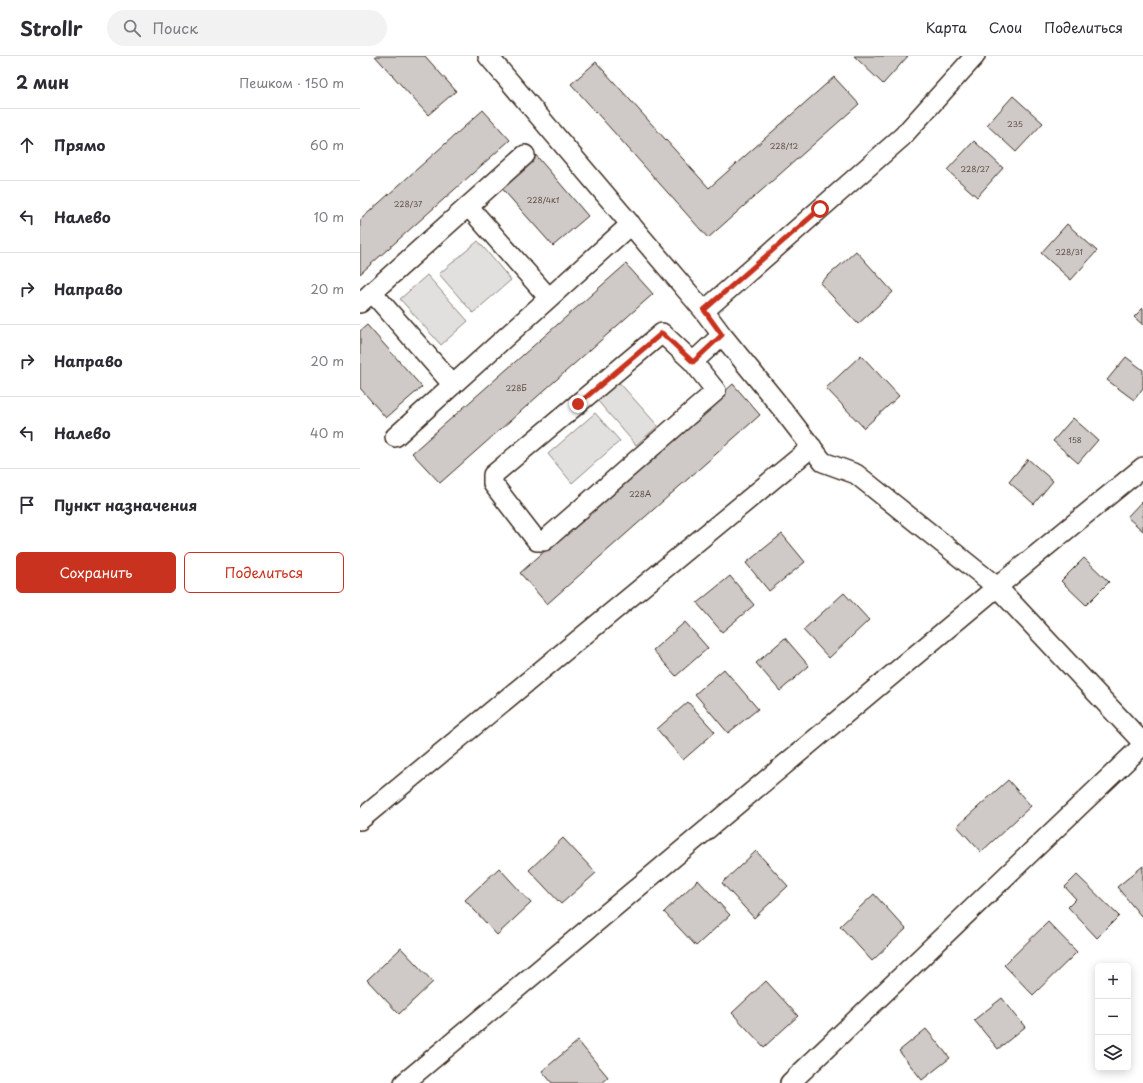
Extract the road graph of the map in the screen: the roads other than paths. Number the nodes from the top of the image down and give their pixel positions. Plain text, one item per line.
1 (488, 56) edge
2 (975, 56) edge
3 (525, 154) dead end
4 (468, 206) junction
5 (631, 224) junction
6 (366, 297) edge
7 (548, 298) junction
8 (704, 310) junction
9 (722, 335) junction
10 (693, 362) junction
11 (452, 385) junction
12 (395, 437) dead end
13 (812, 447) junction
14 (1143, 467) edge
15 (996, 587) junction
16 (1143, 744) edge
17 (360, 820) edge
18 (404, 1083) edge
19 (790, 1083) edge

1 - 5 street
2 - 8 street
3 - 4 street
4 - 6 street
4 - 7 street
5 - 7 street
5 - 8 street
6 - 11 street
7 - 11 street
8 - 9 street
9 - 10 street
9 - 13 street
10 - 10 street
11 - 12 street
13 - 15 street
13 - 17 street
14 - 15 street
15 - 16 street
15 - 18 street
16 - 19 street

